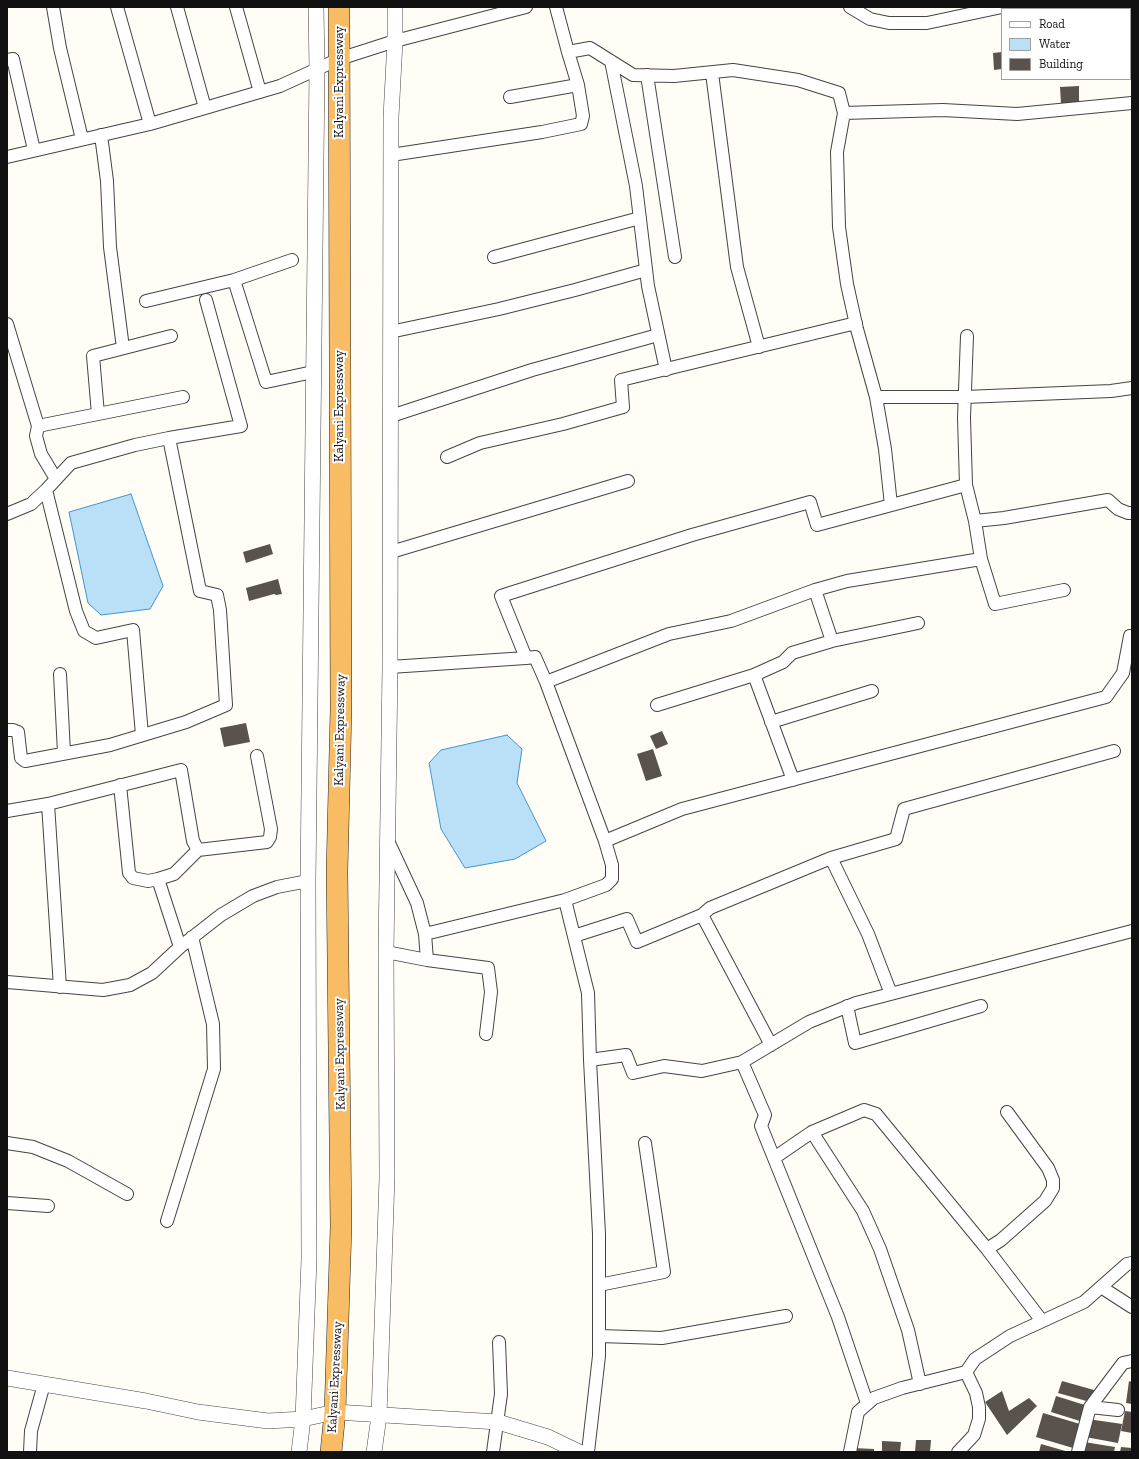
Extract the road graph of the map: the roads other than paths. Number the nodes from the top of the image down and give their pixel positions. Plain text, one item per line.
1 (53, 7) edge
2 (117, 7) edge
3 (177, 7) edge
4 (236, 7) edge
5 (316, 7) edge
6 (339, 7) edge
7 (395, 7) edge
8 (526, 7) edge
9 (556, 7) edge
10 (850, 7) edge
11 (1002, 7) edge
12 (395, 41) junction
13 (568, 52) junction
14 (7, 60) edge
15 (339, 60) junction
16 (611, 61) junction
17 (316, 70) junction
18 (712, 73) junction
19 (647, 75) junction
20 (578, 85) junction
21 (260, 92) junction
22 (510, 97) dead end
23 (1132, 103) edge
24 (205, 108) junction
25 (844, 112) junction
26 (150, 124) junction
27 (101, 135) junction
28 (82, 139) junction
29 (34, 150) junction
30 (391, 155) junction
31 (7, 157) edge
32 (640, 218) junction
33 (675, 257) dead end
34 (494, 258) dead end
35 (292, 260) dead end
36 (646, 270) junction
37 (234, 280) junction
38 (206, 300) dead end
39 (146, 301) dead end
40 (856, 323) junction
41 (7, 324) edge
42 (390, 332) junction
43 (658, 334) junction
44 (172, 336) dead end
45 (967, 336) dead end
46 (759, 347) junction
47 (123, 348) junction
48 (666, 370) junction
49 (313, 372) junction
50 (1132, 388) edge
51 (183, 397) dead end
52 (876, 397) junction
53 (965, 397) junction
54 (98, 414) junction
55 (391, 416) junction
56 (38, 426) junction
57 (169, 438) junction
58 (447, 457) dead end
59 (56, 479) junction
60 (628, 481) dead end
61 (966, 485) junction
62 (46, 490) junction
63 (891, 505) junction
64 (1132, 513) edge
65 (7, 514) edge
66 (975, 521) junction
67 (391, 552) junction
68 (981, 559) junction
69 (815, 590) junction
70 (1064, 590) dead end
71 (918, 623) dead end
72 (1132, 636) edge
73 (832, 641) junction
74 (526, 658) junction
75 (390, 667) junction
76 (60, 674) dead end
77 (754, 675) junction
78 (546, 682) junction
79 (872, 691) dead end
80 (656, 705) dead end
81 (771, 722) junction
82 (7, 730) edge
83 (142, 735) junction
84 (1114, 751) dead end
85 (64, 753) junction
86 (257, 756) dead end
87 (793, 780) junction
88 (120, 785) junction
89 (48, 804) junction
90 (7, 811) edge
91 (605, 841) junction
92 (389, 843) junction
93 (198, 850) junction
94 (831, 858) junction
95 (158, 880) junction
96 (308, 881) junction
97 (565, 900) junction
98 (702, 915) junction
99 (1132, 931) edge
100 (425, 934) junction
101 (574, 936) junction
102 (192, 937) junction
103 (180, 947) junction
104 (386, 952) junction
105 (427, 960) junction
106 (7, 982) edge
107 (60, 987) junction
108 (890, 994) junction
109 (847, 1006) junction
110 (981, 1006) dead end
111 (486, 1034) dead end
112 (771, 1045) junction
113 (590, 1060) junction
114 (742, 1062) junction
115 (1007, 1112) dead end
116 (812, 1132) junction
117 (7, 1143) edge
118 (645, 1143) dead end
119 (774, 1158) junction
120 (127, 1194) dead end
121 (7, 1203) edge
122 (48, 1206) dead end
123 (167, 1222) dead end
124 (987, 1249) junction
125 (1132, 1263) edge
126 (599, 1285) junction
127 (1101, 1287) junction
128 (1132, 1307) edge
129 (786, 1316) dead end
130 (1042, 1321) junction
131 (599, 1336) junction
132 (499, 1342) dead end
133 (1132, 1361) edge
134 (966, 1372) junction
135 (7, 1378) edge
136 (44, 1384) junction
137 (920, 1384) junction
138 (867, 1404) junction
139 (1090, 1407) junction
140 (1118, 1410) dead end
141 (335, 1412) junction
142 (379, 1416) junction
143 (303, 1419) junction
144 (498, 1422) junction
145 (30, 1452) edge
146 (299, 1452) edge
147 (331, 1452) edge
148 (374, 1452) edge
149 (494, 1452) edge
150 (579, 1452) edge
151 (588, 1452) edge
152 (850, 1452) edge
153 (958, 1452) edge
154 (1078, 1452) edge

1 - 28 street
2 - 26 street
3 - 24 street
4 - 21 street
5 - 17 street
6 - 15 highway, Kalyani Expressway
7 - 12 street
8 - 12 street
9 - 13 street
10 - 11 street
12 - 15 street
12 - 30 street
13 - 16 street
13 - 20 street
14 - 29 street
15 - 17 street
15 - 141 highway, Kalyani Expressway
16 - 19 street
16 - 32 street
17 - 21 street
17 - 49 street
18 - 19 street
18 - 25 street
18 - 46 street
19 - 33 street
20 - 22 street
20 - 30 street
21 - 24 street
23 - 25 street
24 - 26 street
25 - 40 street
26 - 27 street
27 - 28 street
27 - 47 street
28 - 29 street
29 - 31 street
30 - 42 street
32 - 34 street
32 - 36 street
35 - 37 street
36 - 42 street
36 - 43 street
37 - 39 street
37 - 49 street
38 - 57 street
40 - 46 street
40 - 52 street
41 - 56 street
42 - 55 street
43 - 48 street
43 - 55 street
44 - 47 street
45 - 53 street
46 - 48 street
47 - 54 street
48 - 58 street
49 - 96 street
50 - 53 street
51 - 54 street
52 - 53 street
52 - 63 street
53 - 61 street
54 - 56 street
55 - 67 street
56 - 59 street
57 - 59 street
57 - 83 street
59 - 62 street
60 - 67 street
61 - 63 street
61 - 66 street
62 - 65 street
62 - 83 street
63 - 74 street
64 - 66 street
66 - 68 street
67 - 75 street
68 - 69 street
68 - 70 street
69 - 73 street
69 - 78 street
71 - 73 street
72 - 87 street
73 - 77 street
74 - 75 street
74 - 78 street
75 - 92 street
76 - 85 street
77 - 80 street
77 - 81 street
78 - 91 street
79 - 81 street
81 - 87 street
82 - 85 street
83 - 85 street
84 - 94 street
86 - 93 street
87 - 91 street
88 - 89 street
88 - 93 street
88 - 95 street
89 - 90 street
89 - 107 street
91 - 97 street
92 - 100 street
92 - 104 street
93 - 95 street
94 - 98 street
94 - 108 street
95 - 103 street
96 - 102 street
96 - 143 street
97 - 100 street
97 - 101 street
98 - 101 street
98 - 112 street
99 - 108 street
100 - 105 street
101 - 113 street
102 - 103 street
102 - 123 street
103 - 107 street
104 - 105 street
104 - 142 street
105 - 111 street
106 - 107 street
108 - 109 street
109 - 110 street
109 - 112 street
112 - 114 street
113 - 114 street
113 - 126 street
114 - 119 street
115 - 124 street
116 - 119 street
116 - 124 street
116 - 137 street
117 - 120 street
118 - 126 street
119 - 138 street
121 - 122 street
124 - 130 street
125 - 127 street
126 - 131 street
127 - 128 street
127 - 130 street
129 - 131 street
130 - 134 street
131 - 151 street
132 - 144 street
133 - 139 street
134 - 137 street
134 - 153 street
135 - 136 street
136 - 143 street
136 - 145 street
137 - 138 street
138 - 152 street
139 - 140 street
139 - 154 street
141 - 142 street
141 - 143 street
141 - 147 highway, Kalyani Expressway
142 - 144 street
142 - 148 street
143 - 146 street
144 - 149 street
144 - 150 street

